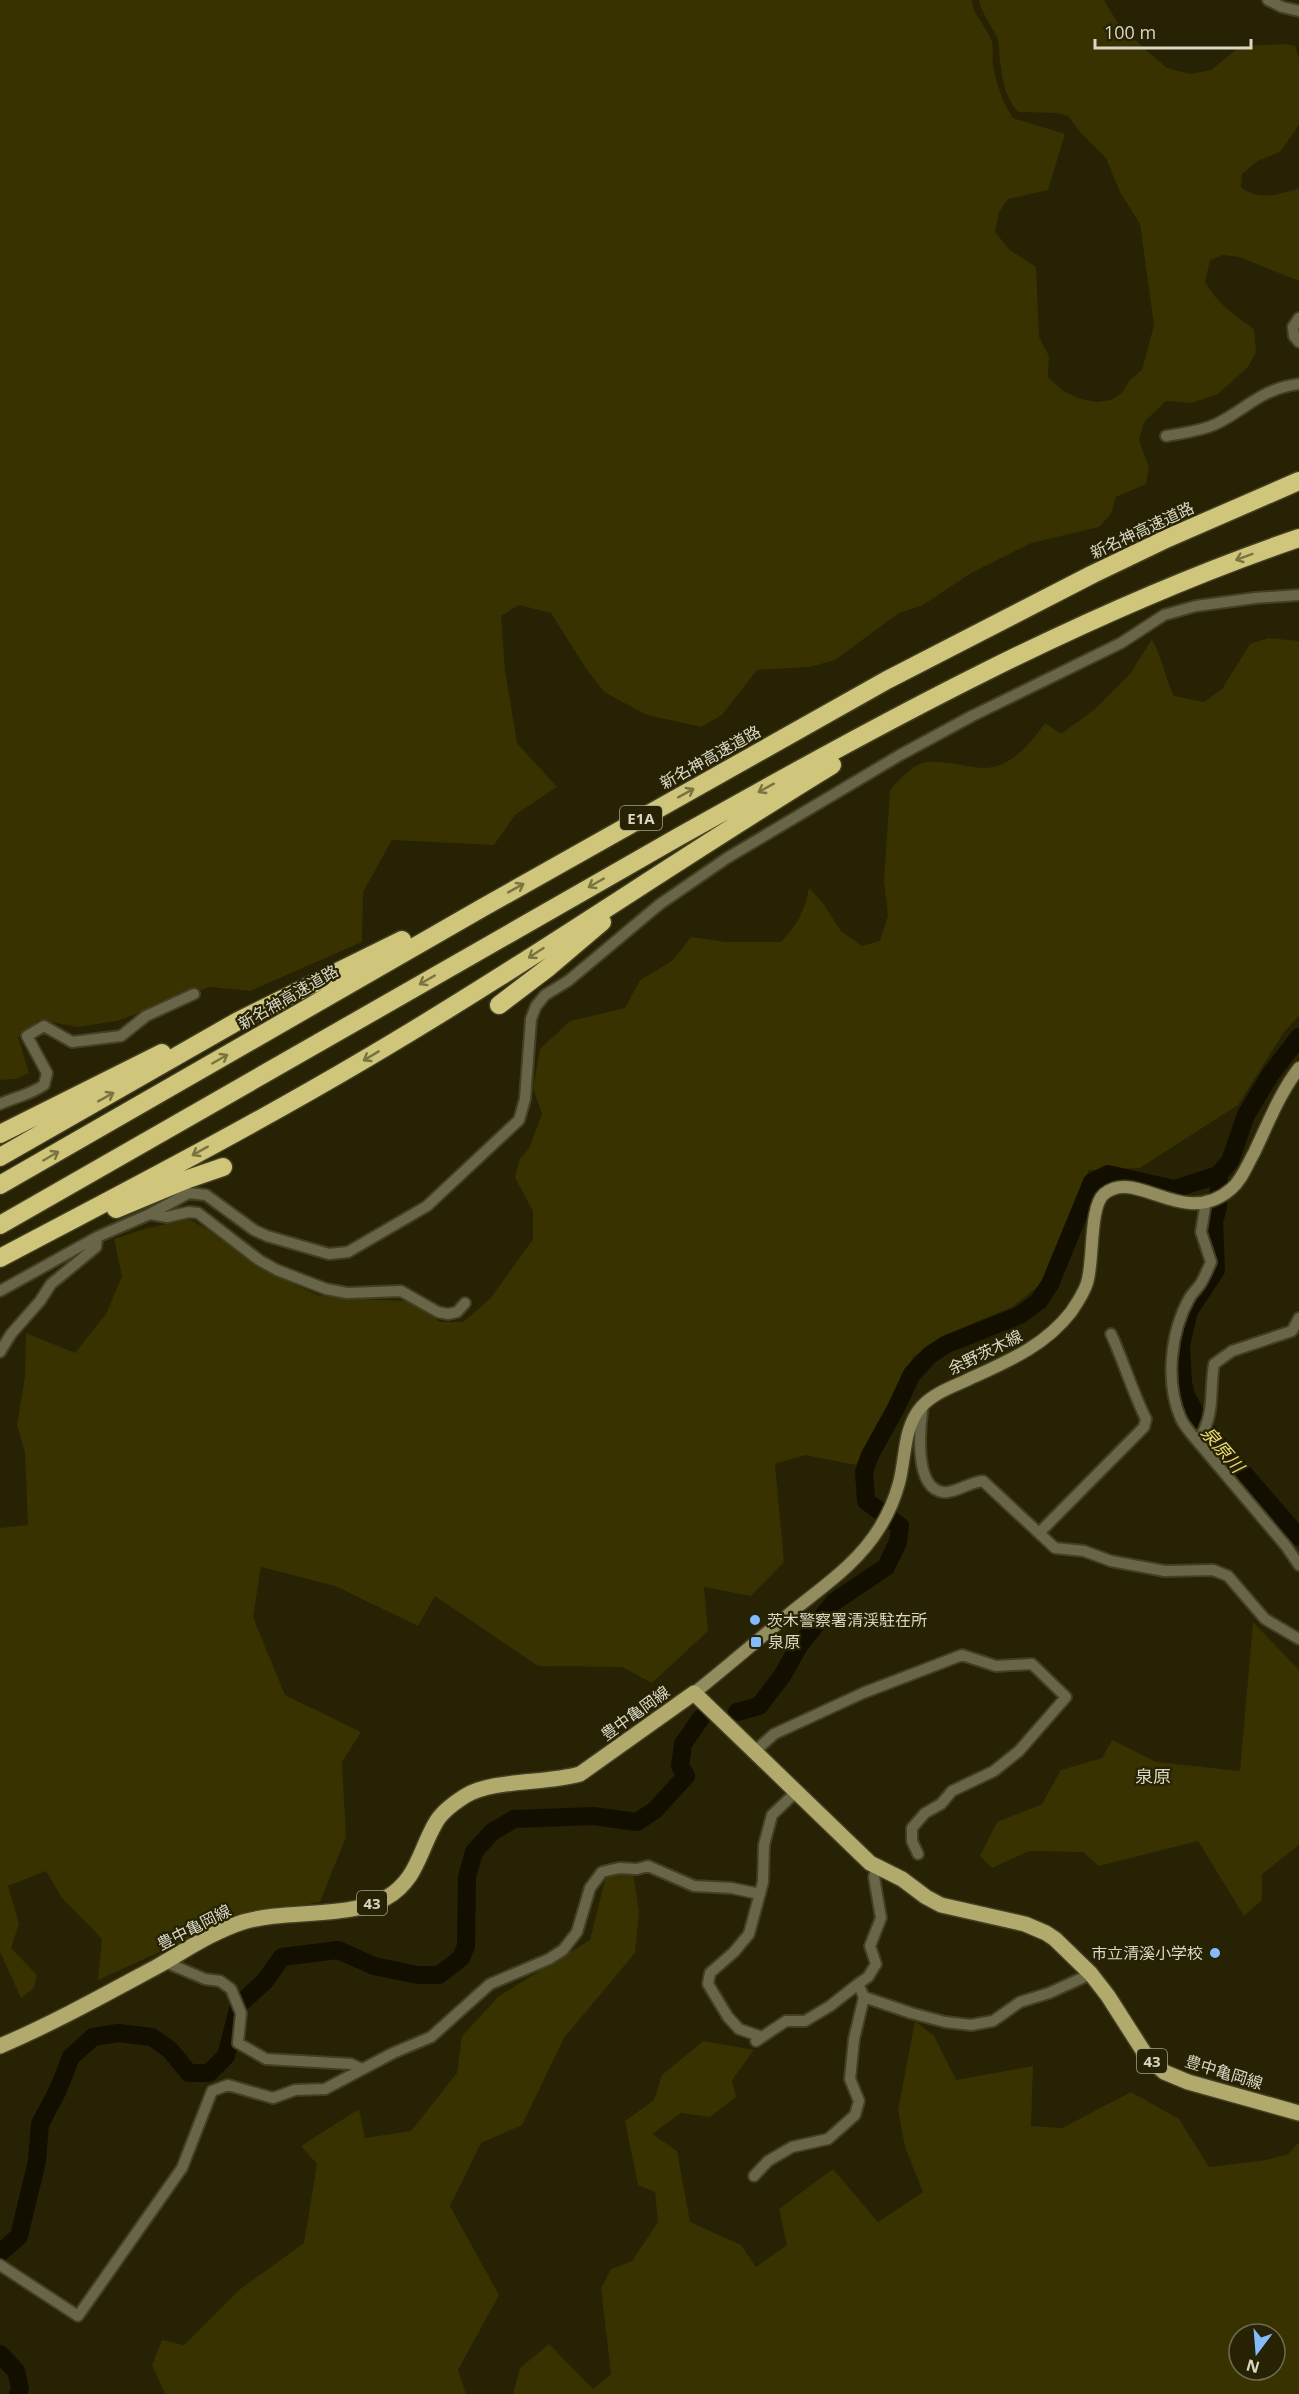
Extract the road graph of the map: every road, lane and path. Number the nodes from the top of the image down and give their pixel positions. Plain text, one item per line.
1 (1268, 0) edge
2 (1299, 11) edge
3 (1299, 318) edge
4 (1299, 342) edge
5 (1299, 384) edge
6 (1166, 436) dead end
7 (1299, 481) edge
8 (1299, 538) edge
9 (1299, 595) edge
10 (1099, 617) junction
11 (673, 864) junction
12 (482, 908) junction
13 (194, 994) dead end
14 (500, 1005) dead end
15 (238, 1021) junction
16 (1299, 1068) edge
17 (0, 1104) edge
18 (0, 1134) edge
19 (0, 1156) edge
20 (223, 1167) dead end
21 (0, 1185) edge
22 (1208, 1200) junction
23 (150, 1214) junction
24 (0, 1225) edge
25 (97, 1237) junction
26 (22, 1246) junction
27 (0, 1258) edge
28 (0, 1292) edge
29 (465, 1303) dead end
30 (1299, 1318) edge
31 (1111, 1334) dead end
32 (0, 1352) edge
33 (923, 1404) junction
34 (1198, 1442) junction
35 (1039, 1533) junction
36 (1299, 1565) edge
37 (1299, 1639) edge
38 (694, 1693) junction
39 (754, 1752) junction
40 (796, 1792) junction
41 (918, 1854) dead end
42 (877, 1866) junction
43 (760, 1894) junction
44 (165, 1962) junction
45 (1091, 1974) junction
46 (858, 1984) junction
47 (864, 1997) junction
48 (0, 2046) edge
49 (362, 2069) junction
50 (1299, 2113) edge
51 (754, 2176) dead end
52 (0, 2265) edge

1 - 2 street
3 - 4 street
5 - 6 street
12 -> 7 highway, 新名神高速道路 / E1A
8 -> 10 highway, E1A
9 - 23 street
10 - 11 highway
10 -> 24 highway, E1A
11 - 14 highway
11 -> 26 highway
12 - 15 highway
21 -> 12 highway, 新名神高速道路 / E1A
13 - 17 street
15 - 18 highway
19 -> 15 highway
16 - 22 main road, 余野茨木線
20 - 26 highway
22 - 33 main road, 余野茨木線
22 - 34 street
23 - 25 street
23 - 29 street
25 - 28 street
25 - 32 street
26 - 27 highway
30 - 34 street
31 - 35 street
33 - 35 street
33 - 38 main road, 余野茨木線
34 - 36 street
35 - 37 street
38 - 39 main road, 豊中亀岡線 / 43
38 - 44 main road, 豊中亀岡線 / 43
39 - 40 main road, 豊中亀岡線 / 43
39 - 41 street
40 - 42 main road, 豊中亀岡線 / 43
40 - 43 street
42 - 45 main road, 豊中亀岡線 / 43
42 - 46 street
43 - 46 street
43 - 49 street
44 - 48 main road, 豊中亀岡線 / 43
44 - 49 street
45 - 47 street
45 - 50 main road, 豊中亀岡線 / 43
46 - 47 street
47 - 51 street
49 - 52 street

